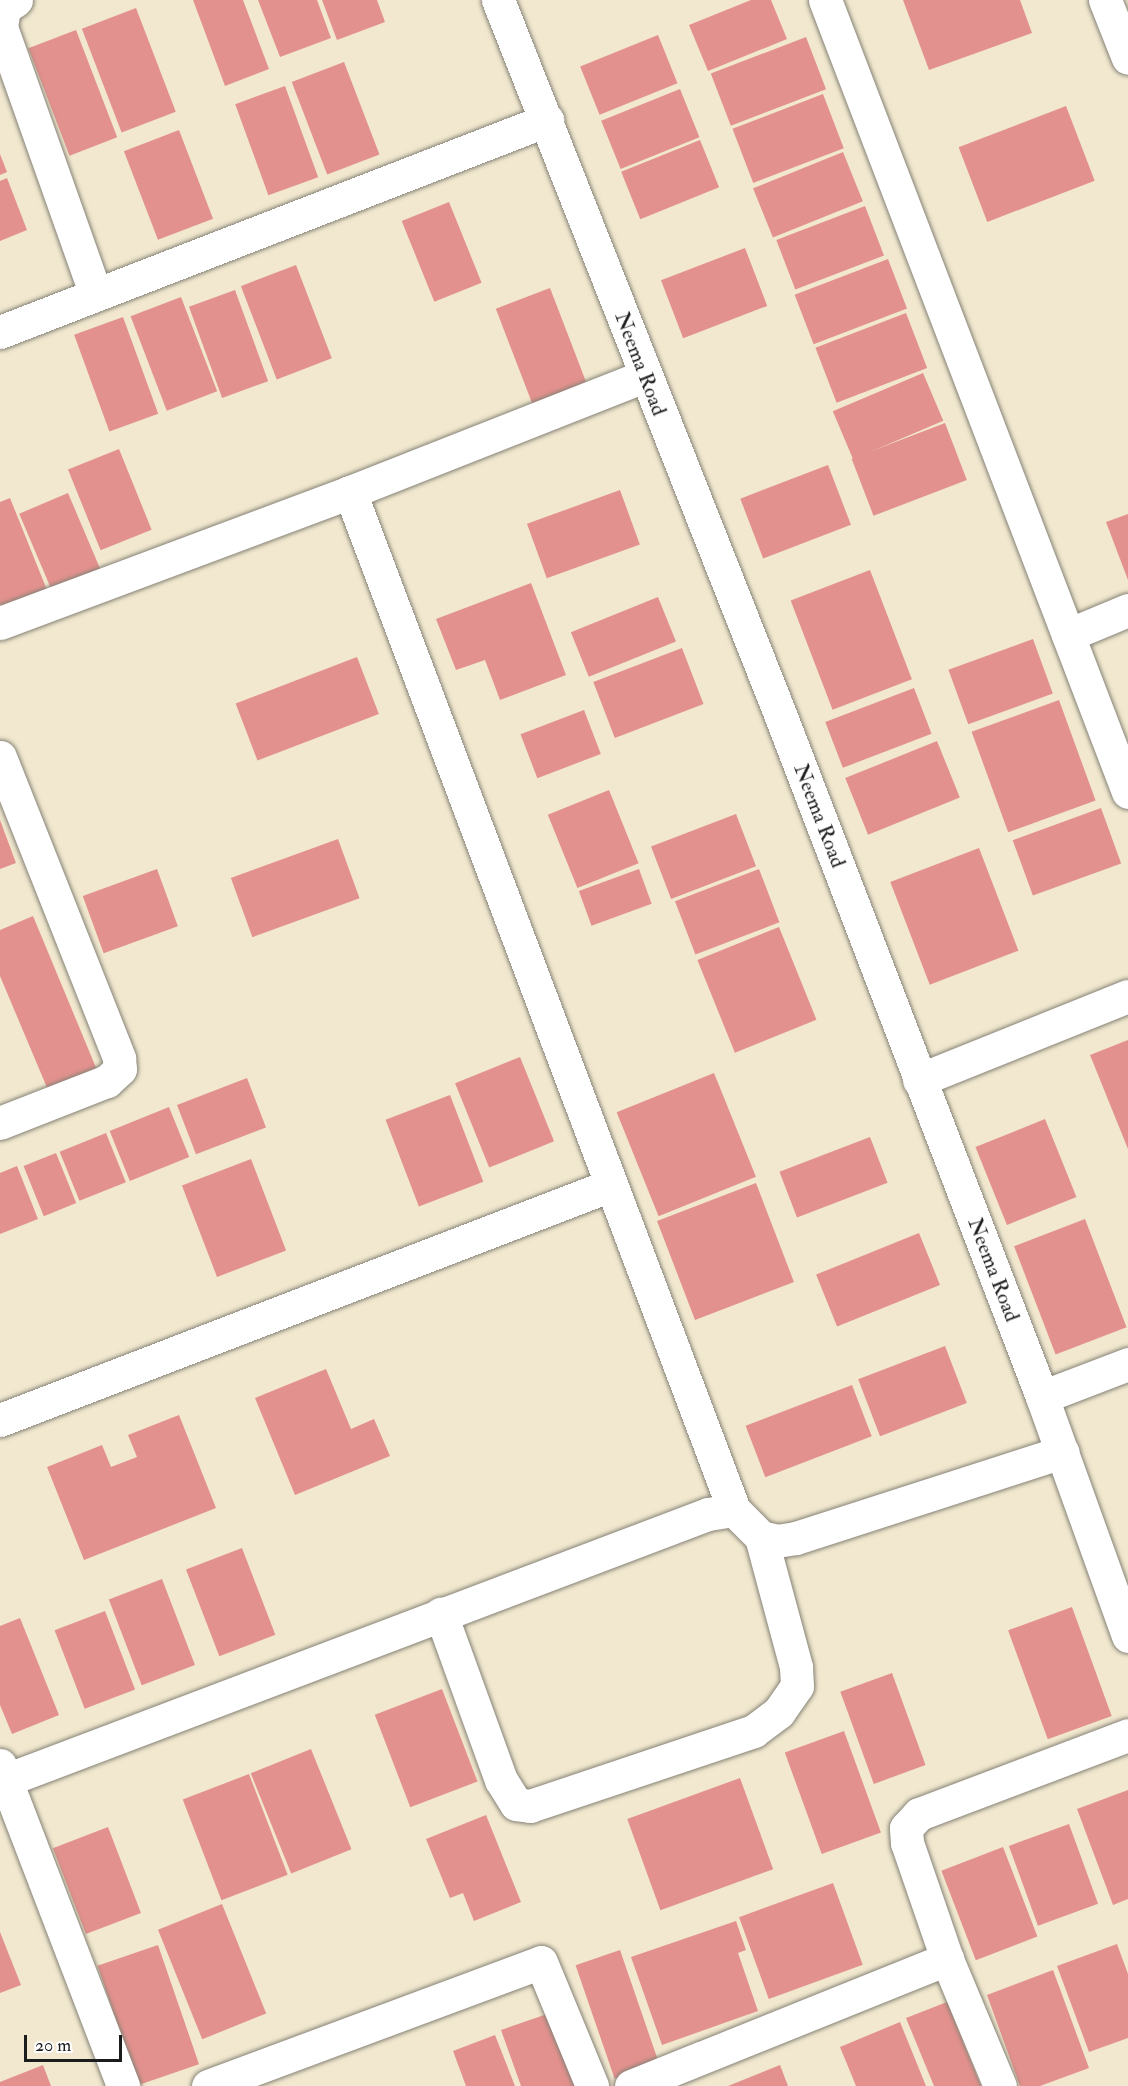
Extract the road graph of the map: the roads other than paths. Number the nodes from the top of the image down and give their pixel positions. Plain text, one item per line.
1 (16, 0) edge
2 (498, 0) edge
3 (825, 0) edge
4 (1105, 0) edge
5 (1128, 58) edge
6 (547, 120) junction
7 (96, 295) junction
8 (0, 333) edge
9 (645, 376) junction
10 (350, 492) junction
11 (1128, 610) edge
12 (0, 622) edge
13 (1068, 635) junction
14 (0, 757) edge
15 (1128, 792) edge
16 (1128, 996) edge
17 (919, 1080) junction
18 (0, 1123) edge
19 (611, 1185) junction
20 (1128, 1364) edge
21 (1042, 1397) junction
22 (0, 1420) edge
23 (1062, 1452) junction
24 (734, 1510) junction
25 (760, 1537) junction
26 (441, 1614) junction
27 (1128, 1636) edge
28 (1128, 1735) edge
29 (3, 1772) edge
30 (947, 1959) junction
31 (123, 2086) edge
32 (208, 2086) edge
33 (592, 2086) edge
34 (631, 2086) edge
35 (1000, 2086) edge

1 - 7 street
2 - 6 street, Neema Road
3 - 13 street
4 - 5 street
6 - 7 street
6 - 9 street, Neema Road
7 - 8 street
9 - 10 street
9 - 17 street, Neema Road
10 - 12 street
10 - 19 street
11 - 13 street
13 - 15 street
14 - 18 street
16 - 17 street
17 - 21 street, Neema Road
19 - 22 street
19 - 24 street
20 - 21 street
21 - 23 street, Neema Road
23 - 25 street
23 - 27 street, Neema Road
24 - 25 street
24 - 26 street
25 - 26 street
26 - 29 street
28 - 30 street
29 - 31 street
30 - 34 street
30 - 35 street
32 - 33 street

